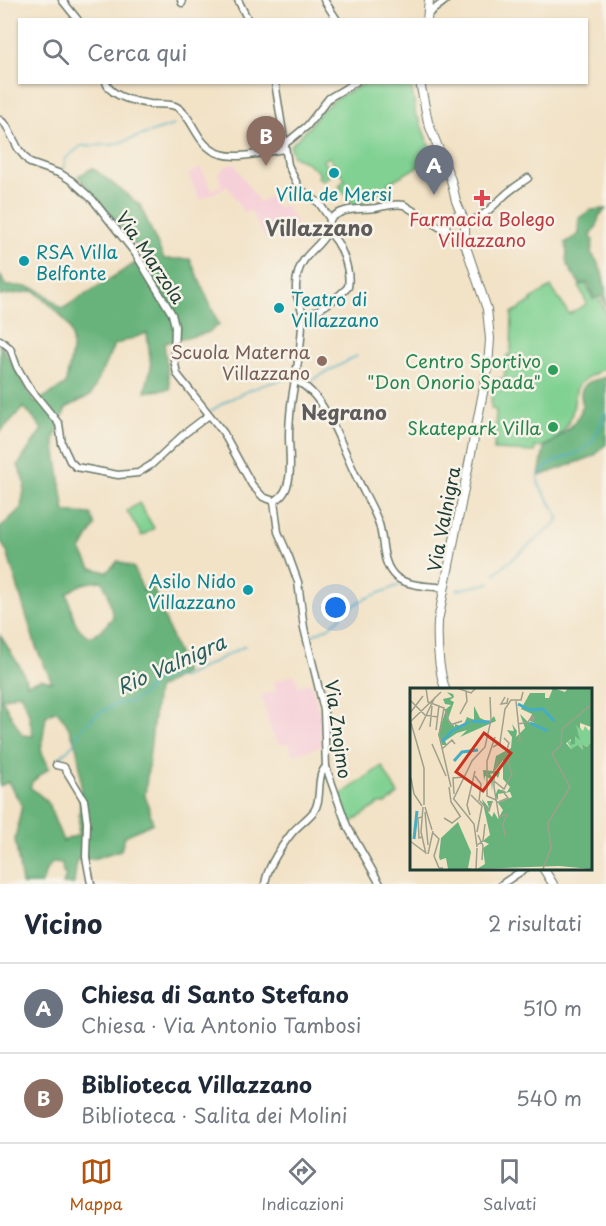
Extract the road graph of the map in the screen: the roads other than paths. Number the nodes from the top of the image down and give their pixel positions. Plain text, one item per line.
1 (62, 0) edge
2 (238, 0) edge
3 (324, 0) edge
4 (429, 0) edge
5 (446, 0) edge
6 (428, 17) edge
7 (76, 18) edge
8 (247, 18) edge
9 (336, 18) edge
10 (107, 84) edge
11 (275, 84) edge
12 (353, 84) edge
13 (420, 84) edge
14 (0, 120) edge
15 (285, 146) junction
16 (528, 178) dead end
17 (456, 201) junction
18 (330, 219) junction
19 (450, 219) junction
20 (433, 223) junction
21 (465, 225) junction
22 (328, 232) junction
23 (450, 235) junction
24 (465, 244) junction
25 (302, 316) junction
26 (0, 340) edge
27 (296, 381) junction
28 (209, 415) junction
29 (272, 500) junction
30 (444, 588) junction
31 (446, 688) edge
32 (56, 765) dead end
33 (326, 767) junction
34 (523, 869) edge
35 (544, 869) edge
36 (91, 884) edge
37 (266, 884) edge
38 (380, 884) edge
39 (501, 884) edge
40 (553, 884) edge

1 - 7 street
2 - 8 street
3 - 9 street
4 - 6 main road
5 - 6 street
10 - 15 street
11 - 15 street
12 - 15 street
13 - 17 main road
14 - 28 street, Via Marzola
15 - 18 street
16 - 21 street
17 - 19 main road
17 - 21 main road
18 - 20 street
18 - 22 street
19 - 20 street
19 - 21 main road
19 - 23 main road
20 - 23 street
21 - 23 main road
21 - 24 main road, Via Valnigra
22 - 25 street
22 - 25 street
23 - 24 main road
24 - 30 main road, Via Valnigra
25 - 27 street
26 - 28 street
27 - 29 street
27 - 30 street
28 - 29 street, Via Marzola
29 - 33 street, Via Znojmo
30 - 31 main road, Via Valnigra
32 - 36 street
33 - 37 street
33 - 38 street, Via Znojmo
34 - 39 street
35 - 40 main road

